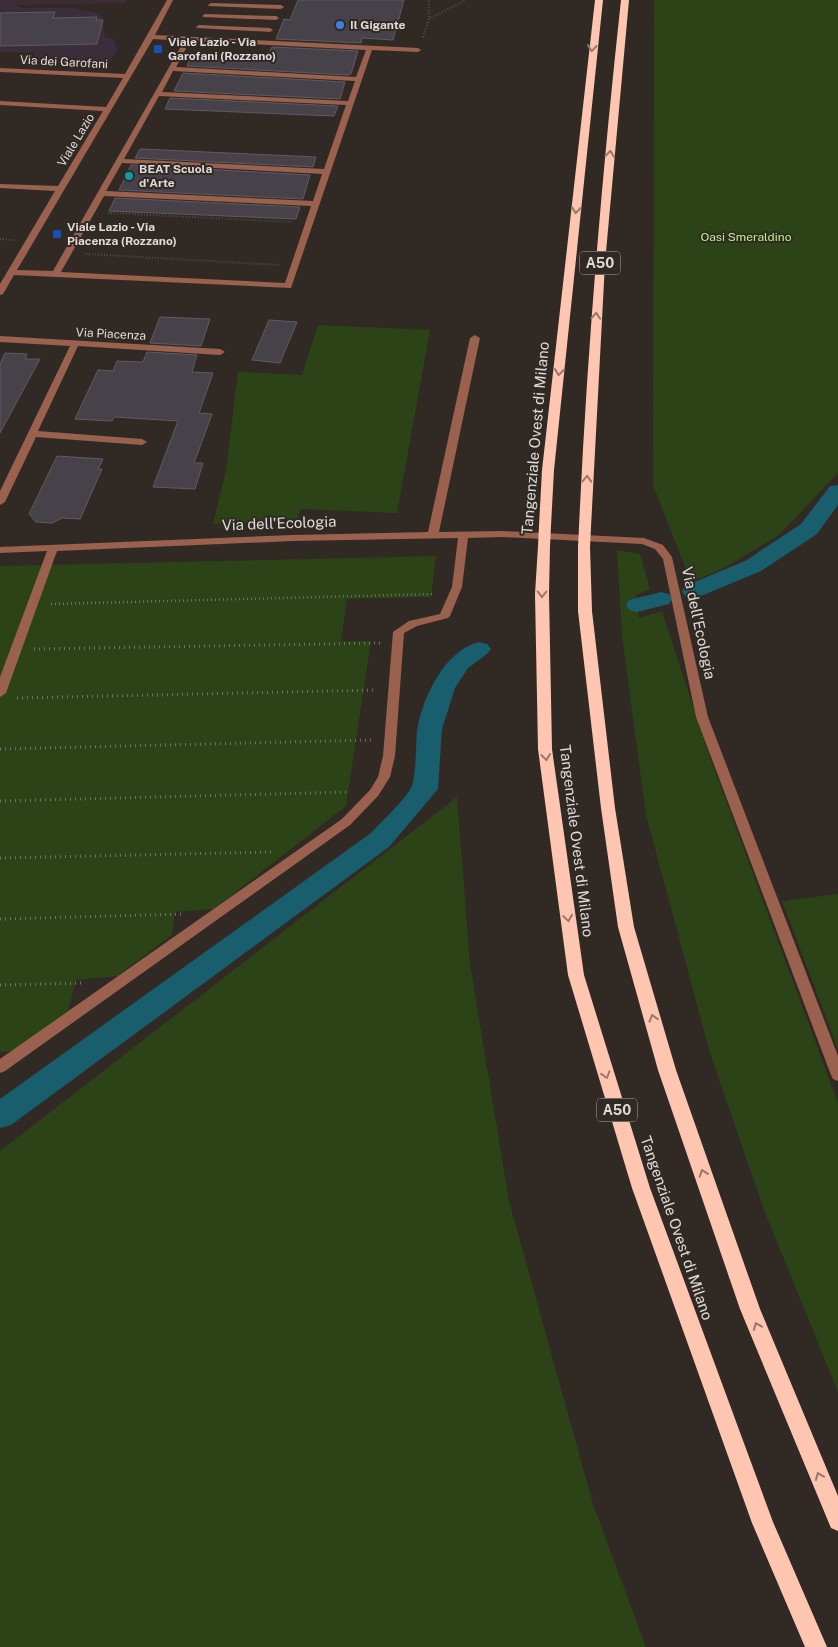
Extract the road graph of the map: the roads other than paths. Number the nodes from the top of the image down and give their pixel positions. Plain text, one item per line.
1 (170, 0) edge
2 (284, 0) edge
3 (599, 0) edge
4 (625, 0) edge
5 (212, 2) edge
6 (281, 7) junction
7 (205, 16) junction
8 (276, 18) junction
9 (199, 27) junction
10 (270, 30) junction
11 (151, 37) junction
12 (190, 39) junction
13 (264, 42) junction
14 (370, 47) junction
15 (418, 50) road end
16 (170, 69) junction
17 (0, 70) edge
18 (128, 76) junction
19 (359, 79) junction
20 (156, 94) junction
21 (0, 103) edge
22 (350, 103) junction
23 (108, 109) junction
24 (119, 161) junction
25 (327, 172) junction
26 (0, 186) edge
27 (60, 189) junction
28 (101, 193) junction
29 (316, 204) junction
30 (12, 272) junction
31 (56, 273) junction
32 (0, 292) edge
33 (475, 338) dead end
34 (0, 339) edge
35 (76, 344) junction
36 (220, 352) dead end
37 (34, 434) junction
38 (142, 442) dead end
39 (0, 502) edge
40 (463, 534) junction
41 (433, 535) junction
42 (53, 548) junction
43 (0, 550) edge
44 (5, 695) edge
45 (0, 1067) edge
46 (838, 1075) edge
47 (838, 1521) edge
48 (816, 1647) edge

1 - 11 street, Viale Lazio
2 - 6 street
3 -> 48 highway, Tangenziale Ovest di Milano / A50, bridge
47 -> 4 highway, A50, bridge
5 - 6 street
5 - 7 street
6 - 8 street
7 - 8 street
7 - 9 street
8 - 10 street
9 - 10 street
9 - 12 street
10 - 13 street
11 - 12 street
11 - 18 street, Viale Lazio
12 - 13 street
12 - 16 street
13 - 14 street
14 - 15 street
14 - 19 street
16 - 19 street
16 - 20 street
17 - 18 street, Via dei Garofani
18 - 23 street, Viale Lazio
19 - 22 street
20 - 22 street
20 - 24 street
21 - 23 street
22 - 25 street
23 - 27 street, Viale Lazio
24 - 25 street
24 - 28 street
25 - 29 street
26 - 27 street
27 - 30 street, Viale Lazio
28 - 29 street
28 - 31 street
29 - 31 street
30 - 31 street
30 - 32 street, Viale Lazio
33 - 41 street
34 - 35 street, Via Piacenza
35 - 36 street, Via Piacenza
35 - 37 street
37 - 38 street
37 - 39 street
40 - 41 street, Via dell'Ecologia
40 - 45 street
40 - 46 street, Via dell'Ecologia
41 - 42 street, Via dell'Ecologia
42 - 43 street, Via dell'Ecologia
42 - 44 street

